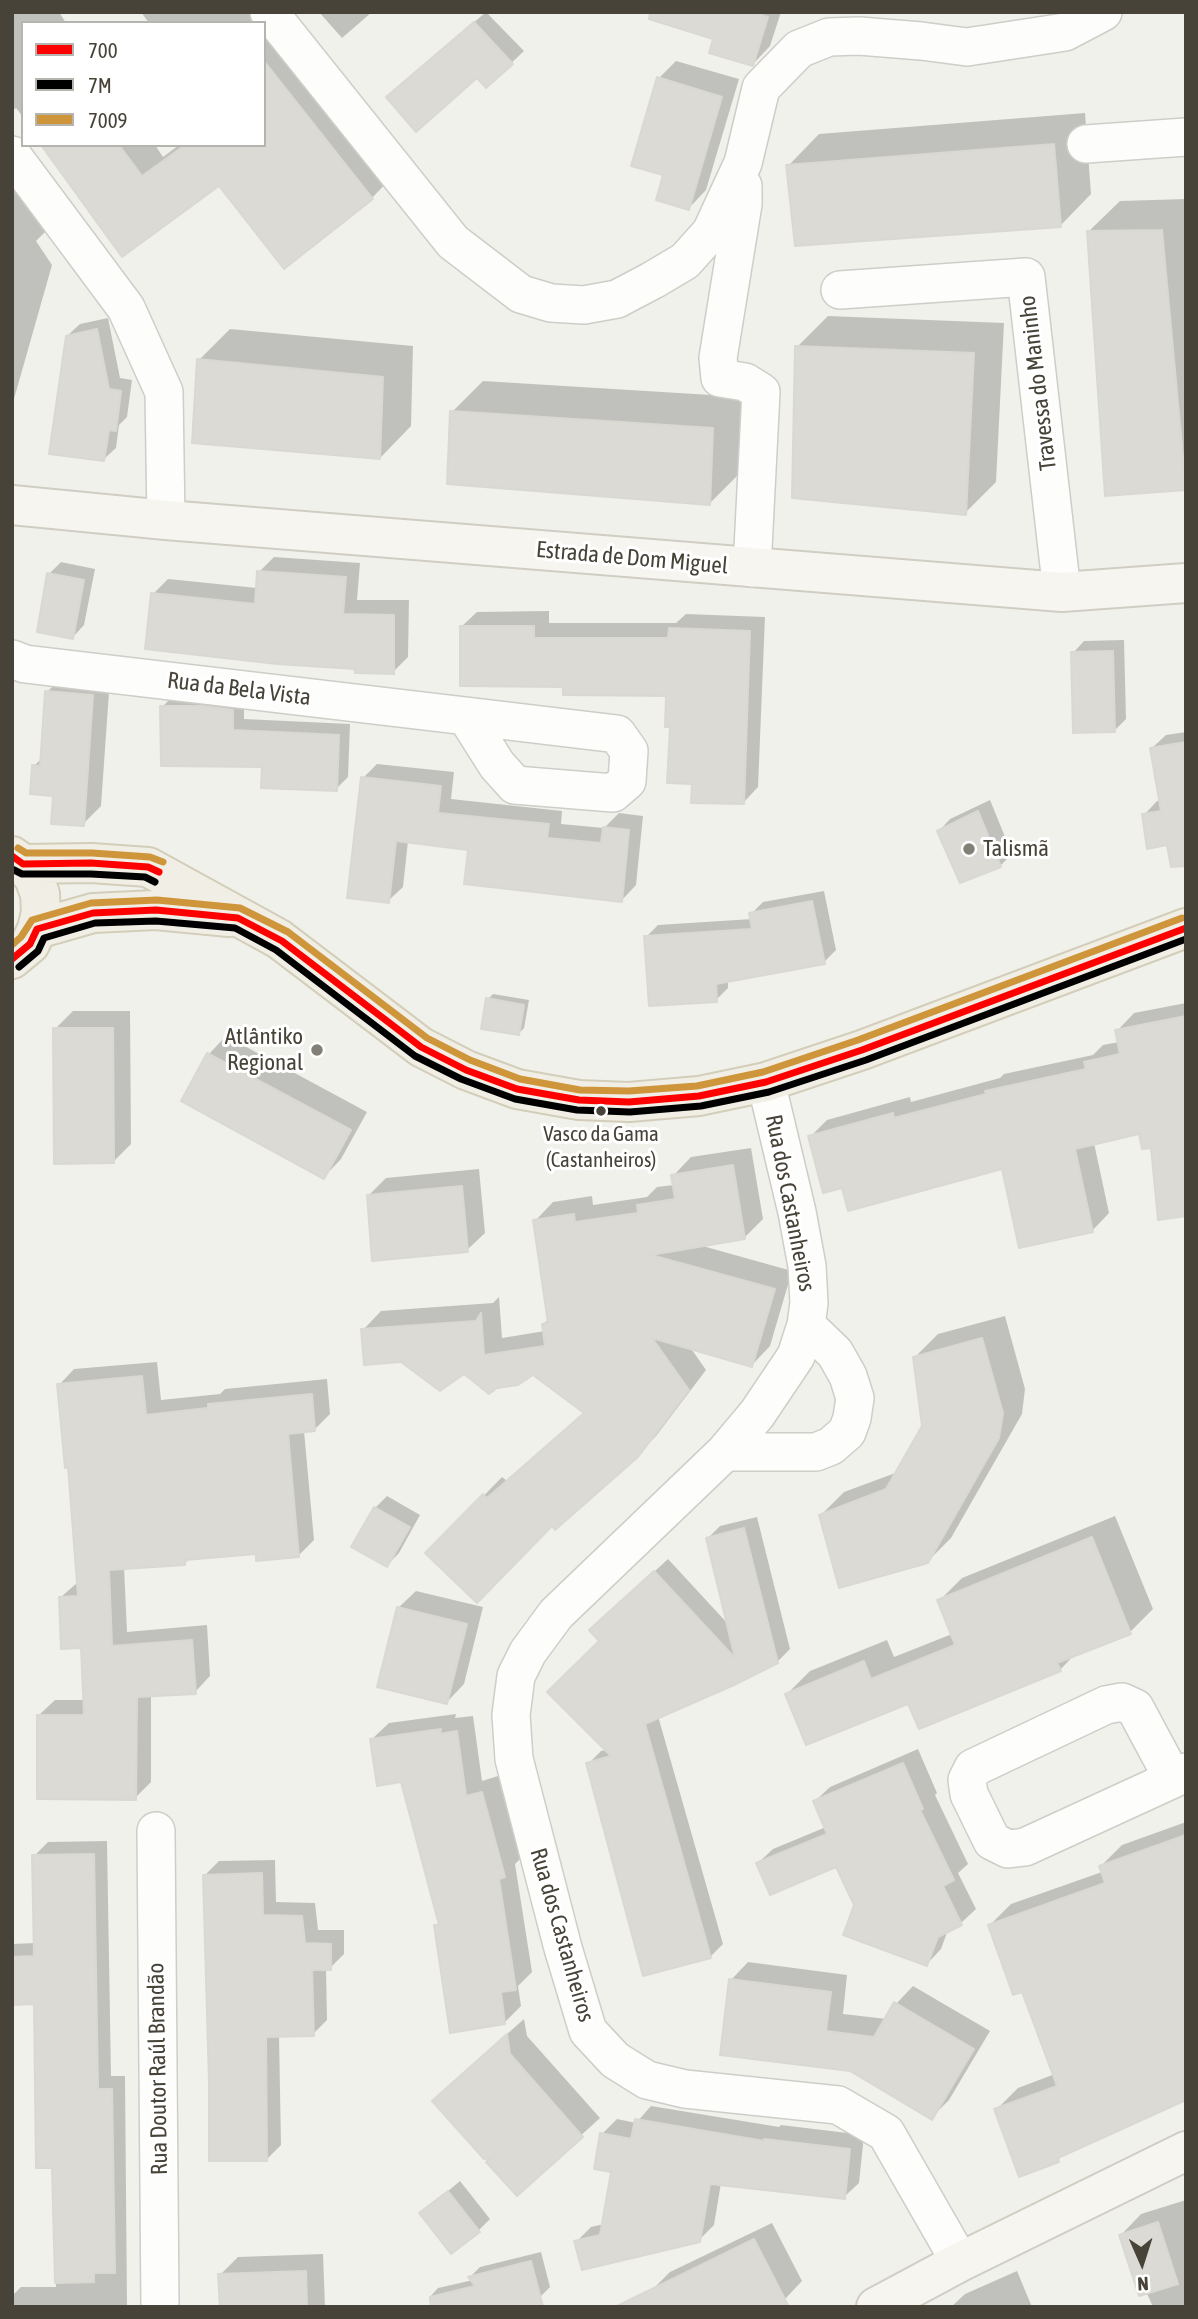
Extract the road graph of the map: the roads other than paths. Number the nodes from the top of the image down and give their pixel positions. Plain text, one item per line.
1 (269, 12) edge
2 (1103, 12) edge
3 (1186, 137) edge
4 (1086, 144) dead end
5 (12, 155) edge
6 (743, 163) junction
7 (840, 290) dead end
8 (12, 483) edge
9 (12, 505) edge
10 (78, 510) junction
11 (166, 520) junction
12 (752, 568) junction
13 (1186, 583) edge
14 (1062, 592) junction
15 (12, 660) edge
16 (467, 716) dead end
17 (17, 860) edge
18 (238, 918) junction
19 (1186, 928) edge
20 (37, 929) junction
21 (12, 959) edge
22 (766, 1082) junction
23 (806, 1325) junction
24 (725, 1452) junction
25 (1179, 1775) edge
26 (156, 1831) dead end
27 (1186, 2151) edge
28 (960, 2262) junction
29 (160, 2307) edge
30 (876, 2307) edge

1 - 6 street
2 - 6 street
3 - 4 street
5 - 11 street
6 - 12 street
7 - 14 street, Travessa do Maninho
8 - 10 street, Estrada de Dom Miguel
9 - 10 street, Estrada de Dom Miguel
10 - 11 street, Estrada de Dom Miguel
11 - 12 street, Estrada de Dom Miguel
12 - 14 street, Estrada de Dom Miguel
13 - 14 street, Estrada de Dom Miguel
15 - 16 street, Rua da Bela Vista
17 - 18 main road
17 - 20 main road
18 - 20 main road
18 - 22 main road
19 - 22 main road
20 - 21 main road
22 - 23 street, Rua dos Castanheiros
23 - 24 street, Rua dos Castanheiros
23 - 24 street, Rua dos Castanheiros
24 - 28 street, Rua dos Castanheiros
25 - 25 street
26 - 29 street, Rua Doutor Raúl Brandão
27 - 28 street
28 - 30 street

